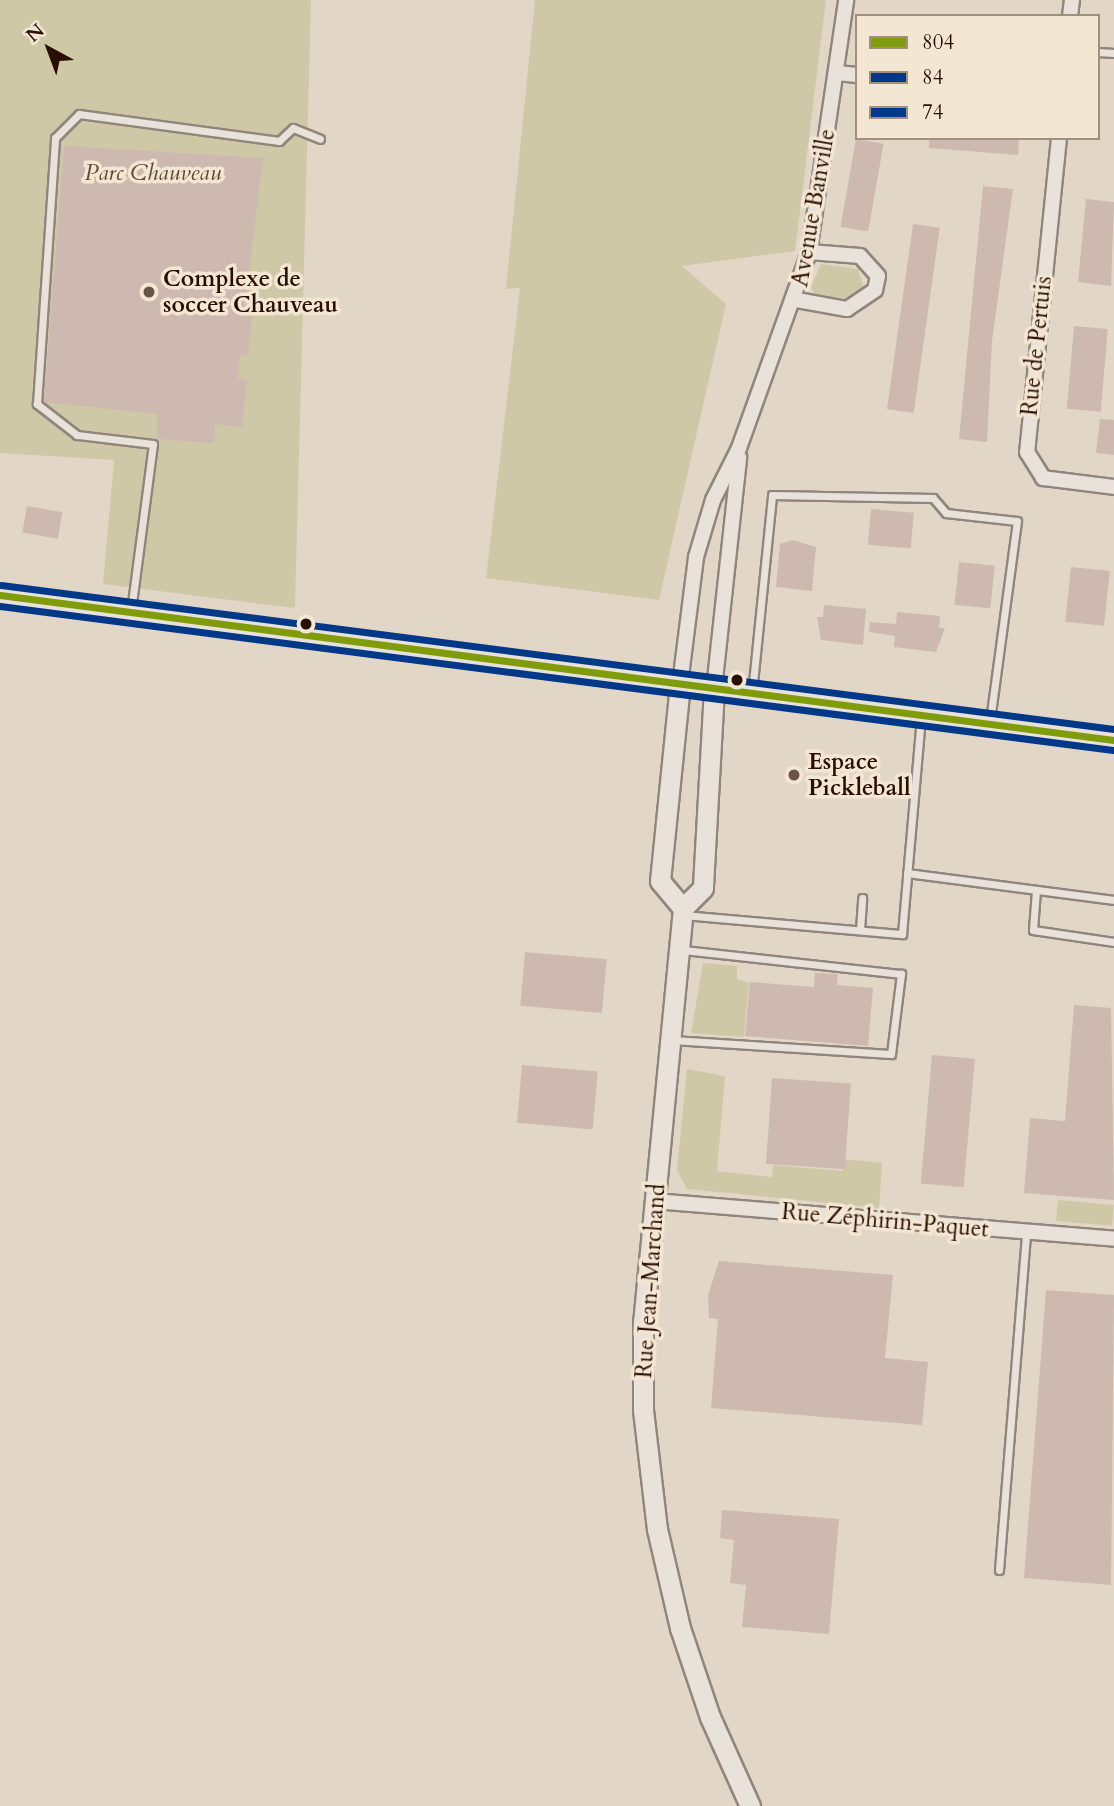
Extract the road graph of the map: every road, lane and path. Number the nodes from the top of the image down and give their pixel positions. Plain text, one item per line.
1 (846, 0) edge
2 (837, 73) junction
3 (855, 75) edge
4 (320, 139) dead end
5 (1059, 140) edge
6 (809, 252) junction
7 (796, 300) junction
8 (739, 448) junction
9 (1114, 487) edge
10 (0, 595) edge
11 (131, 612) junction
12 (680, 684) junction
13 (714, 689) junction
14 (752, 694) junction
15 (921, 715) junction
16 (990, 724) junction
17 (1114, 740) edge
18 (907, 873) junction
19 (1036, 890) junction
20 (862, 898) dead end
21 (1114, 900) edge
22 (683, 912) junction
23 (860, 930) junction
24 (1114, 942) edge
25 (681, 950) junction
26 (672, 1040) junction
27 (655, 1202) junction
28 (1026, 1232) junction
29 (1114, 1239) edge
30 (999, 1570) dead end
31 (750, 1806) edge

1 - 2 street, Avenue Banville
2 - 3 street
2 - 6 street, Avenue Banville
4 - 11 lane
5 - 9 street, Rue de Pertuis
6 - 7 street, Avenue Banville
6 - 7 street
7 - 8 street, Avenue Banville
8 - 12 street, Avenue Banville
8 - 13 street, Avenue Banville
10 - 11 street
11 - 12 street
12 - 13 street
12 - 22 street
13 - 14 street
13 - 22 street
14 - 15 street
14 - 16 lane
15 - 16 street
15 - 18 lane
16 - 17 street
18 - 19 lane
18 - 23 lane
19 - 21 lane
19 - 24 lane
20 - 23 lane
22 - 23 lane
22 - 25 street, Rue Jean-Marchand
25 - 26 street, Rue Jean-Marchand
25 - 26 lane
26 - 27 street, Rue Jean-Marchand
27 - 28 street, Rue Zéphirin-Paquet
27 - 31 street, Rue Jean-Marchand
28 - 29 street, Rue Zéphirin-Paquet
28 - 30 lane

